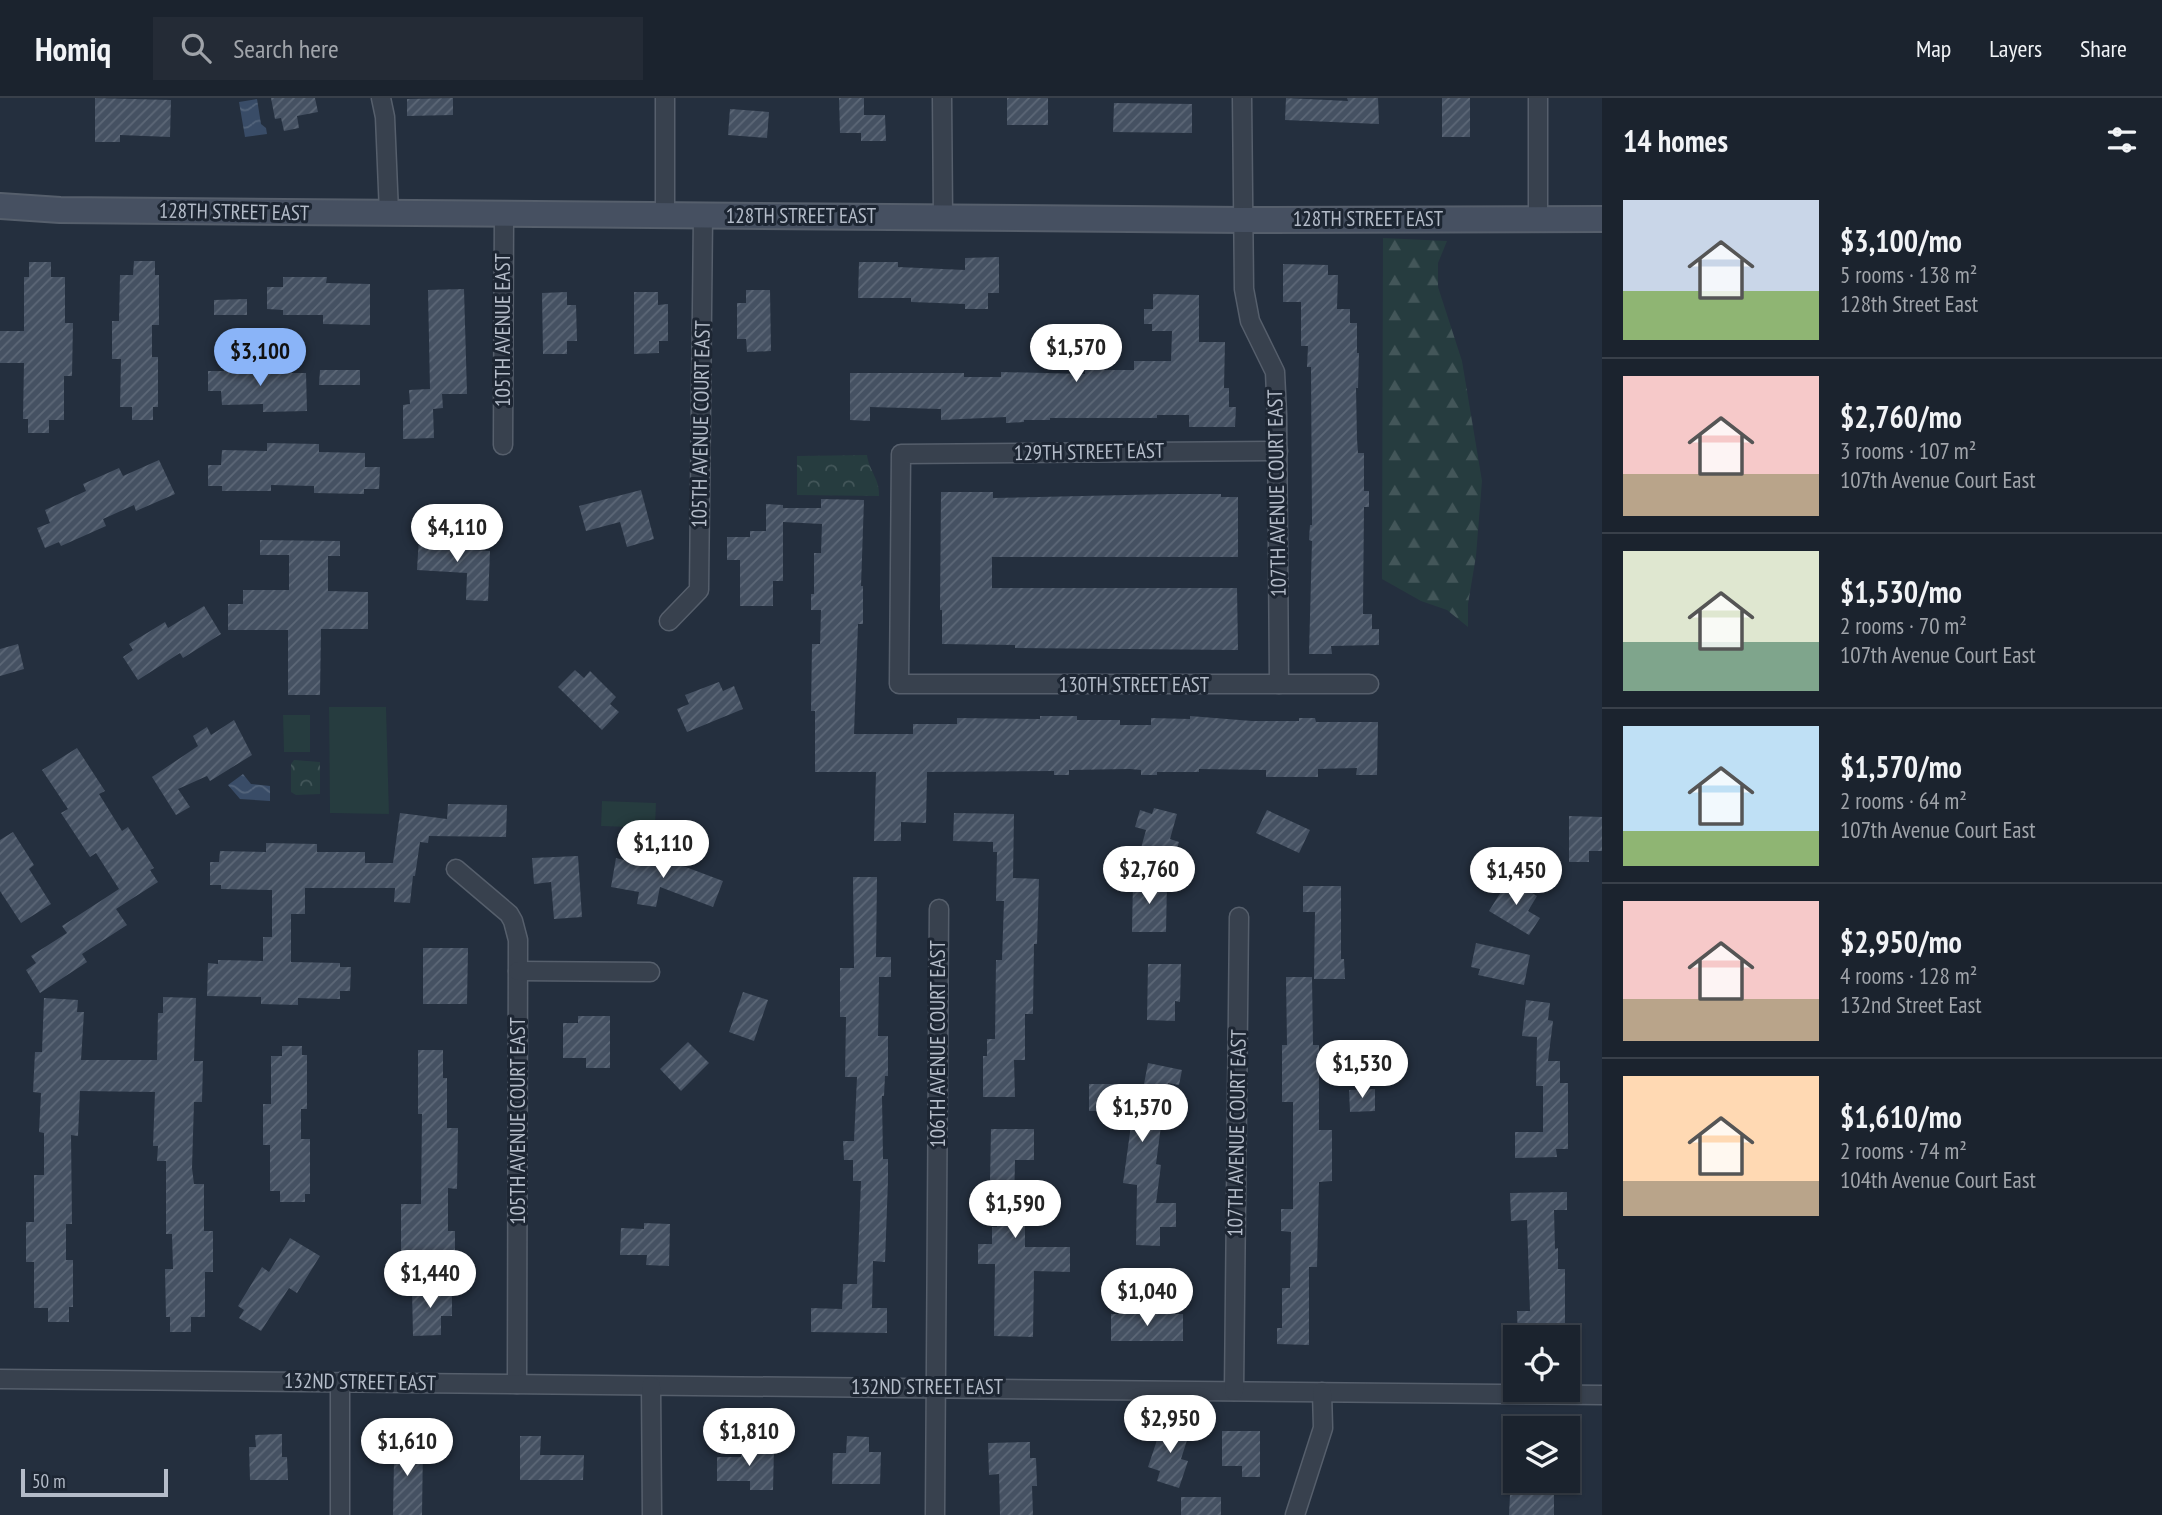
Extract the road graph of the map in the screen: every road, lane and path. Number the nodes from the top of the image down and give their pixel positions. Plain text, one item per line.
1 (381, 98) edge
2 (665, 98) edge
3 (942, 98) edge
4 (1242, 98) edge
5 (1538, 98) edge
6 (0, 206) edge
7 (389, 214) junction
8 (504, 215) junction
9 (665, 215) junction
10 (703, 216) junction
11 (943, 218) junction
12 (1538, 218) junction
13 (1602, 219) edge
14 (1243, 220) junction
15 (503, 445) dead end
16 (1278, 451) junction
17 (669, 621) dead end
18 (899, 684) joint
19 (1279, 684) junction
20 (1368, 684) dead end
21 (456, 869) dead end
22 (939, 909) dead end
23 (1239, 917) dead end
24 (518, 971) junction
25 (650, 972) dead end
26 (0, 1380) edge
27 (340, 1382) junction
28 (517, 1384) junction
29 (651, 1386) junction
30 (937, 1386) junction
31 (1234, 1391) junction
32 (1322, 1392) junction
33 (1602, 1395) edge
34 (340, 1515) edge
35 (652, 1515) edge
36 (935, 1515) edge
37 (1295, 1515) edge

1 - 7 street
2 - 9 street
3 - 11 street
4 - 14 street, 107TH AVENUE COURT EAST
5 - 12 street
6 - 7 street, 128TH STREET EAST
7 - 8 street, 128TH STREET EAST
8 - 9 street, 128TH STREET EAST
8 - 15 street, 105TH AVENUE EAST
9 - 10 street, 128TH STREET EAST
10 - 11 street, 128TH STREET EAST
10 - 17 street, 105TH AVENUE COURT EAST
11 - 14 street, 128TH STREET EAST
12 - 13 street, 128TH STREET EAST
12 - 14 street, 128TH STREET EAST
14 - 16 street, 107TH AVENUE COURT EAST
16 - 18 street, 129TH STREET EAST
16 - 19 street, 107TH AVENUE COURT EAST
18 - 19 street, 130TH STREET EAST
19 - 20 street, 130TH STREET EAST
21 - 24 street, 105TH AVENUE COURT EAST
22 - 30 street, 106TH AVENUE COURT EAST
23 - 31 street, 107TH AVENUE COURT EAST
24 - 25 street
24 - 28 street, 105TH AVENUE COURT EAST
26 - 27 street, 132ND STREET EAST
27 - 28 street, 132ND STREET EAST
27 - 34 street
28 - 29 street, 132ND STREET EAST
29 - 30 street, 132ND STREET EAST
29 - 35 street
30 - 31 street, 132ND STREET EAST
30 - 36 street, 106TH AVENUE COURT EAST
31 - 32 street, 132ND STREET EAST
32 - 33 street, 132ND STREET EAST
32 - 37 street

